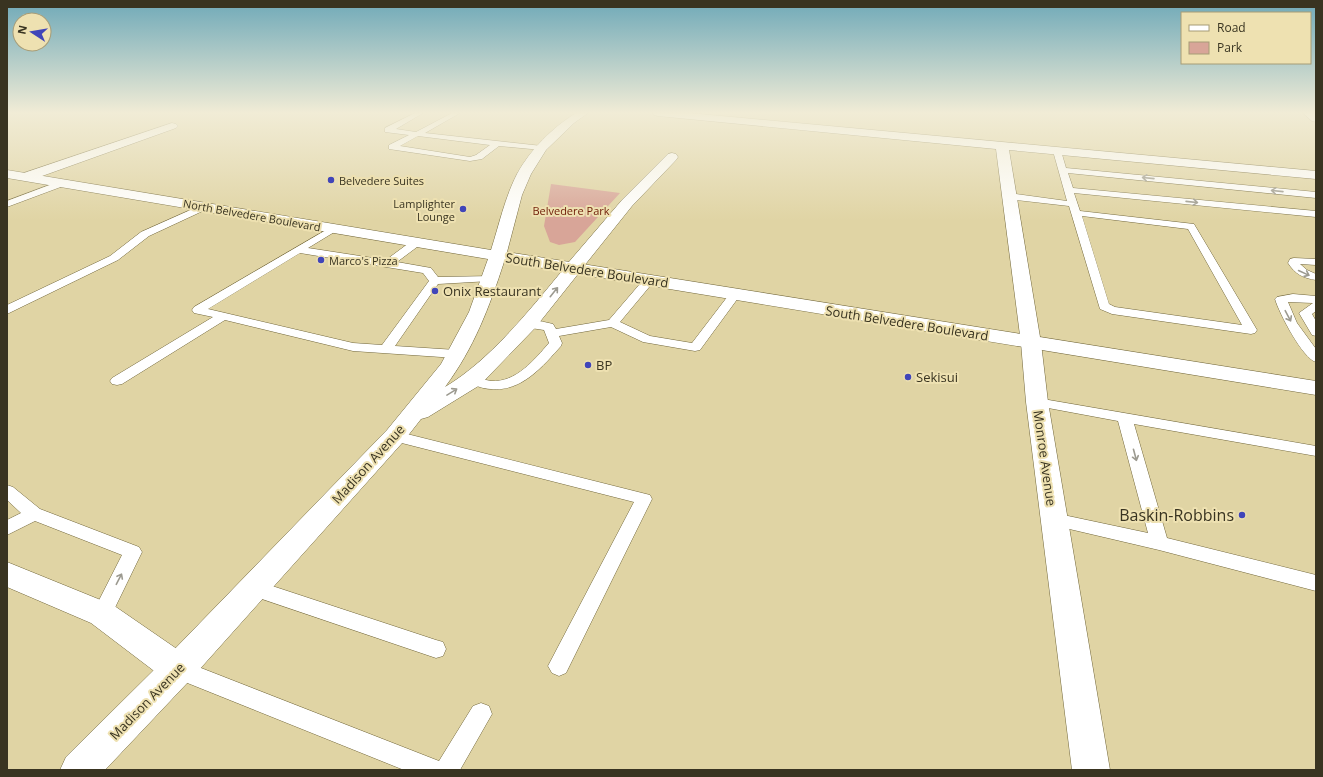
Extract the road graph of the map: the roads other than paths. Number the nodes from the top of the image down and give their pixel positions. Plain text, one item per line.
1 (105, 149) edge
2 (407, 149) edge
3 (490, 149) edge
4 (541, 149) edge
5 (1002, 149) edge
6 (1039, 149) edge
7 (1058, 151) junction
8 (672, 157) dead end
9 (1063, 170) junction
10 (7, 174) edge
11 (1316, 175) edge
12 (26, 177) junction
13 (63, 183) junction
14 (1069, 190) junction
15 (1316, 195) edge
16 (1008, 196) junction
17 (7, 204) edge
18 (204, 207) junction
19 (1074, 209) junction
20 (1316, 214) edge
21 (333, 229) junction
22 (417, 242) junction
23 (298, 250) junction
24 (498, 255) junction
25 (1316, 262) edge
26 (388, 264) junction
27 (574, 267) junction
28 (1316, 277) edge
29 (490, 278) junction
30 (649, 280) junction
31 (435, 282) junction
32 (735, 294) junction
33 (1316, 300) edge
34 (1316, 306) edge
35 (7, 310) edge
36 (223, 316) junction
37 (613, 323) junction
38 (528, 324) junction
39 (1316, 332) edge
40 (552, 333) junction
41 (1031, 343) junction
42 (386, 349) junction
43 (456, 354) junction
44 (1316, 358) edge
45 (472, 380) junction
46 (117, 381) dead end
47 (1316, 388) edge
48 (1037, 402) junction
49 (1125, 418) junction
50 (401, 428) junction
51 (1316, 452) edge
52 (7, 491) edge
53 (34, 514) junction
54 (1054, 519) junction
55 (7, 528) edge
56 (1160, 543) junction
57 (7, 574) edge
58 (1316, 583) edge
59 (254, 588) junction
60 (102, 614) junction
61 (436, 649) dead end
62 (559, 666) dead end
63 (178, 669) junction
64 (481, 714) dead end
65 (79, 770) edge
66 (433, 770) edge
67 (447, 770) edge
68 (1091, 770) edge

1 - 12 street
2 - 3 lane
4 - 24 street, Madison Avenue
5 - 16 street, Monroe Avenue
6 - 7 street
7 - 9 lane
7 - 11 street
8 - 27 street
9 - 14 lane
15 -> 9 lane
10 - 12 street, North Belvedere Boulevard
12 - 13 street, North Belvedere Boulevard
13 - 17 lane
13 - 18 street, North Belvedere Boulevard
14 - 19 lane
14 -> 20 lane
16 - 19 lane
16 - 41 street, Monroe Avenue
18 - 21 street, North Belvedere Boulevard
18 - 35 lane
19 - 19 lane
21 - 22 street, North Belvedere Boulevard
21 - 23 lane
22 - 24 street, North Belvedere Boulevard
22 - 26 lane
23 - 26 lane
23 - 36 lane
24 - 27 street, South Belvedere Boulevard
24 - 29 street, Madison Avenue
25 -> 28 lane
26 - 31 lane
27 - 30 street, South Belvedere Boulevard
38 -> 27 street
29 - 31 lane
29 - 43 street, Madison Avenue
30 - 32 street, South Belvedere Boulevard
30 - 37 lane
31 - 42 lane
32 - 37 lane
32 - 41 street, South Belvedere Boulevard
33 -> 44 lane
34 - 39 lane
36 - 42 lane
36 - 46 lane
37 - 40 lane
38 - 40 lane
38 - 45 street
40 - 45 lane
41 - 47 street, South Belvedere Boulevard
41 - 48 street, Monroe Avenue
42 - 43 lane
43 - 50 street, Madison Avenue
50 -> 45 street
48 - 49 lane
48 - 54 street, Monroe Avenue
49 - 51 lane
49 -> 56 lane
50 - 59 street, Madison Avenue
50 - 62 lane
52 - 53 lane
53 - 55 lane
60 -> 53 lane
54 - 56 lane
54 - 68 street, Monroe Avenue
56 - 58 lane
57 - 60 street
59 - 61 lane
59 - 63 street, Madison Avenue
60 - 63 street
63 - 65 street, Madison Avenue
63 - 66 lane
64 - 67 lane

